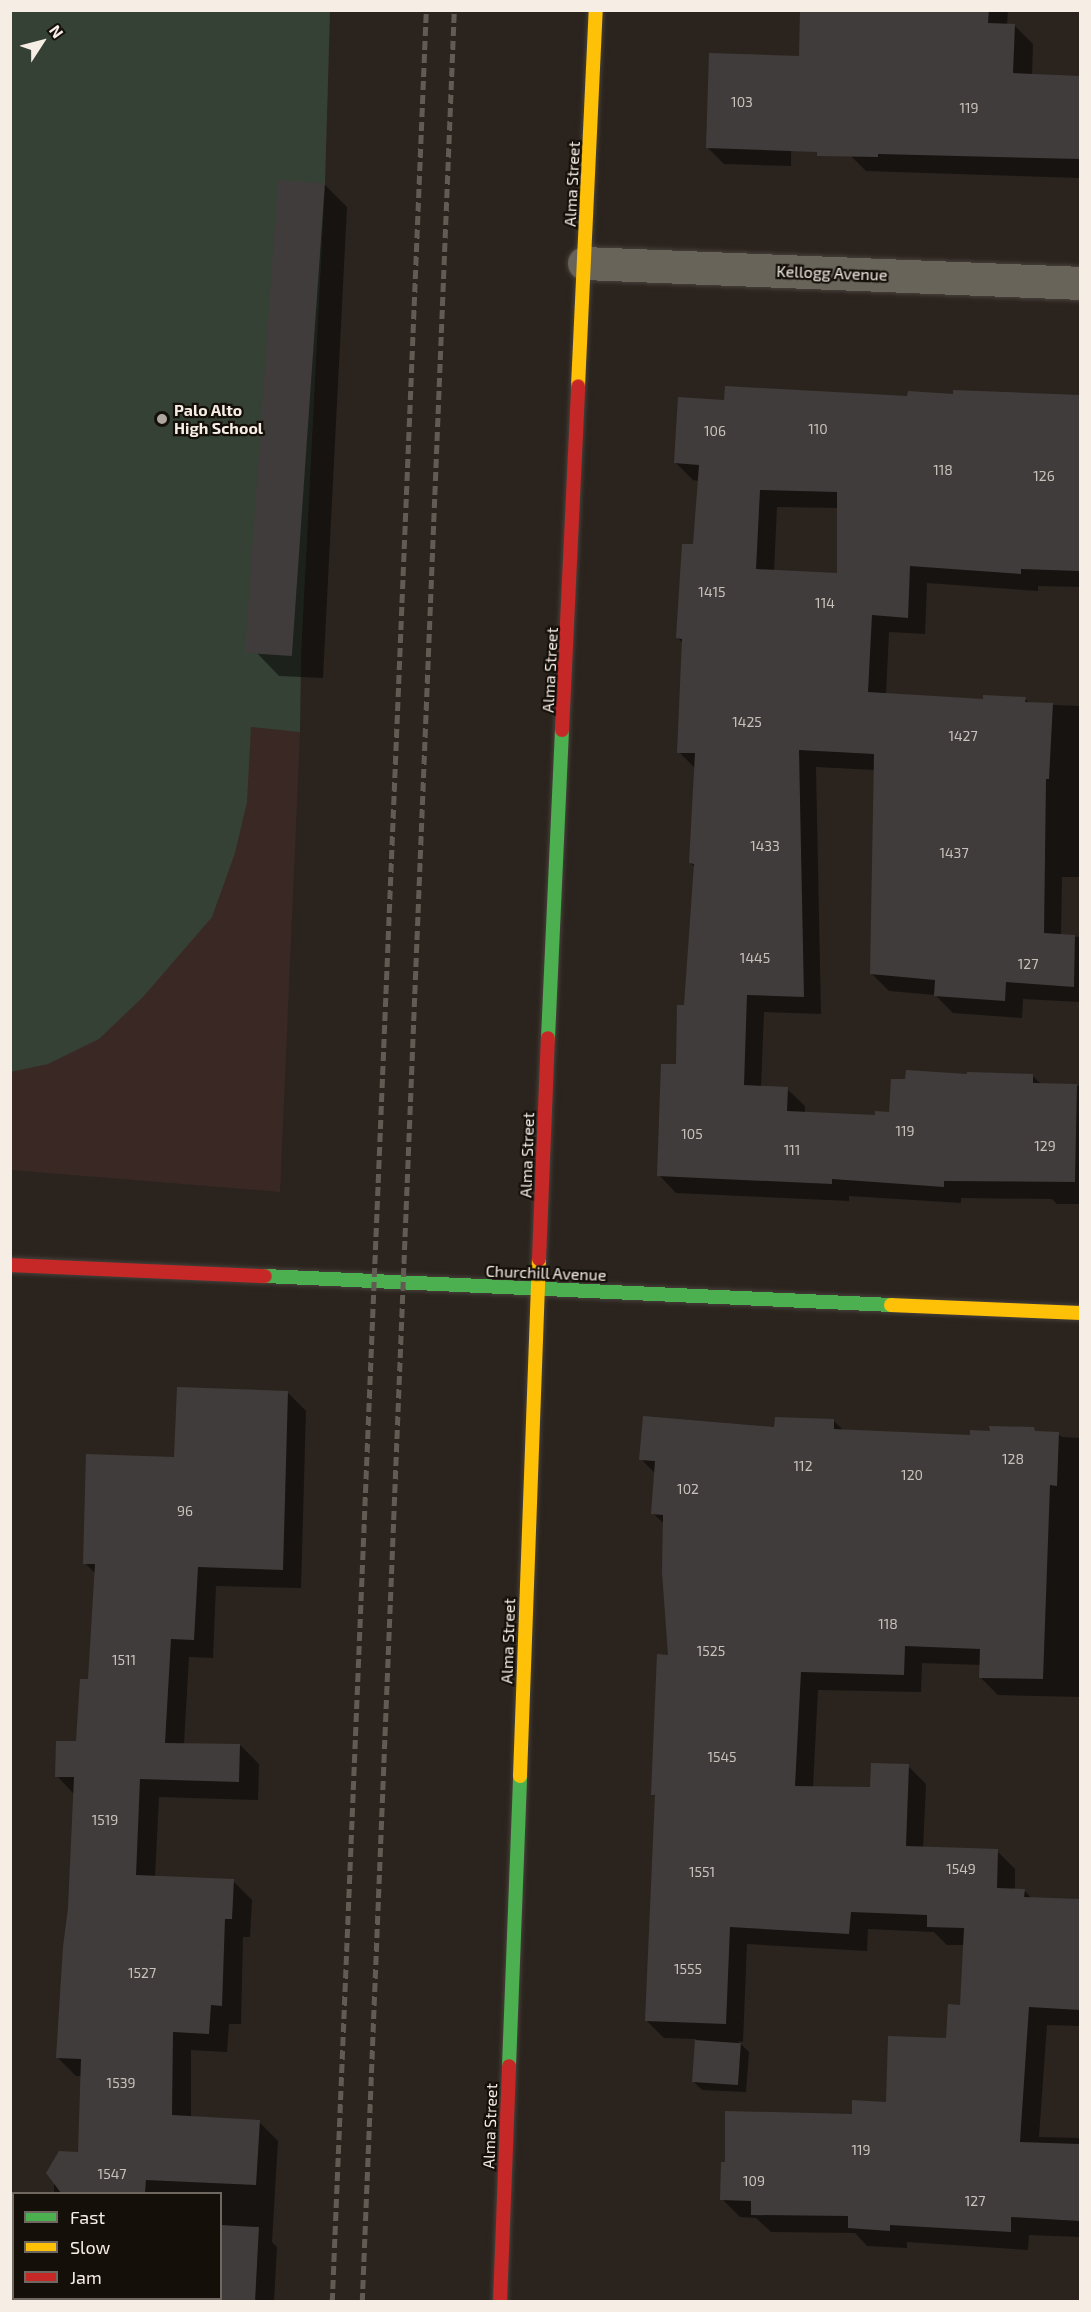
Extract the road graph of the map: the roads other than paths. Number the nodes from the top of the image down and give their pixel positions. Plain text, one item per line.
1 (596, 10) edge
2 (584, 263) junction
3 (1080, 283) edge
4 (10, 1265) edge
5 (538, 1289) junction
6 (1080, 1313) edge
7 (500, 2301) edge

1 - 2 main road, Alma Street
2 - 3 street, Kellogg Avenue
2 - 5 main road, Alma Street
4 - 5 main road, Churchill Avenue
5 - 6 main road, Churchill Avenue
5 - 7 main road, Alma Street

